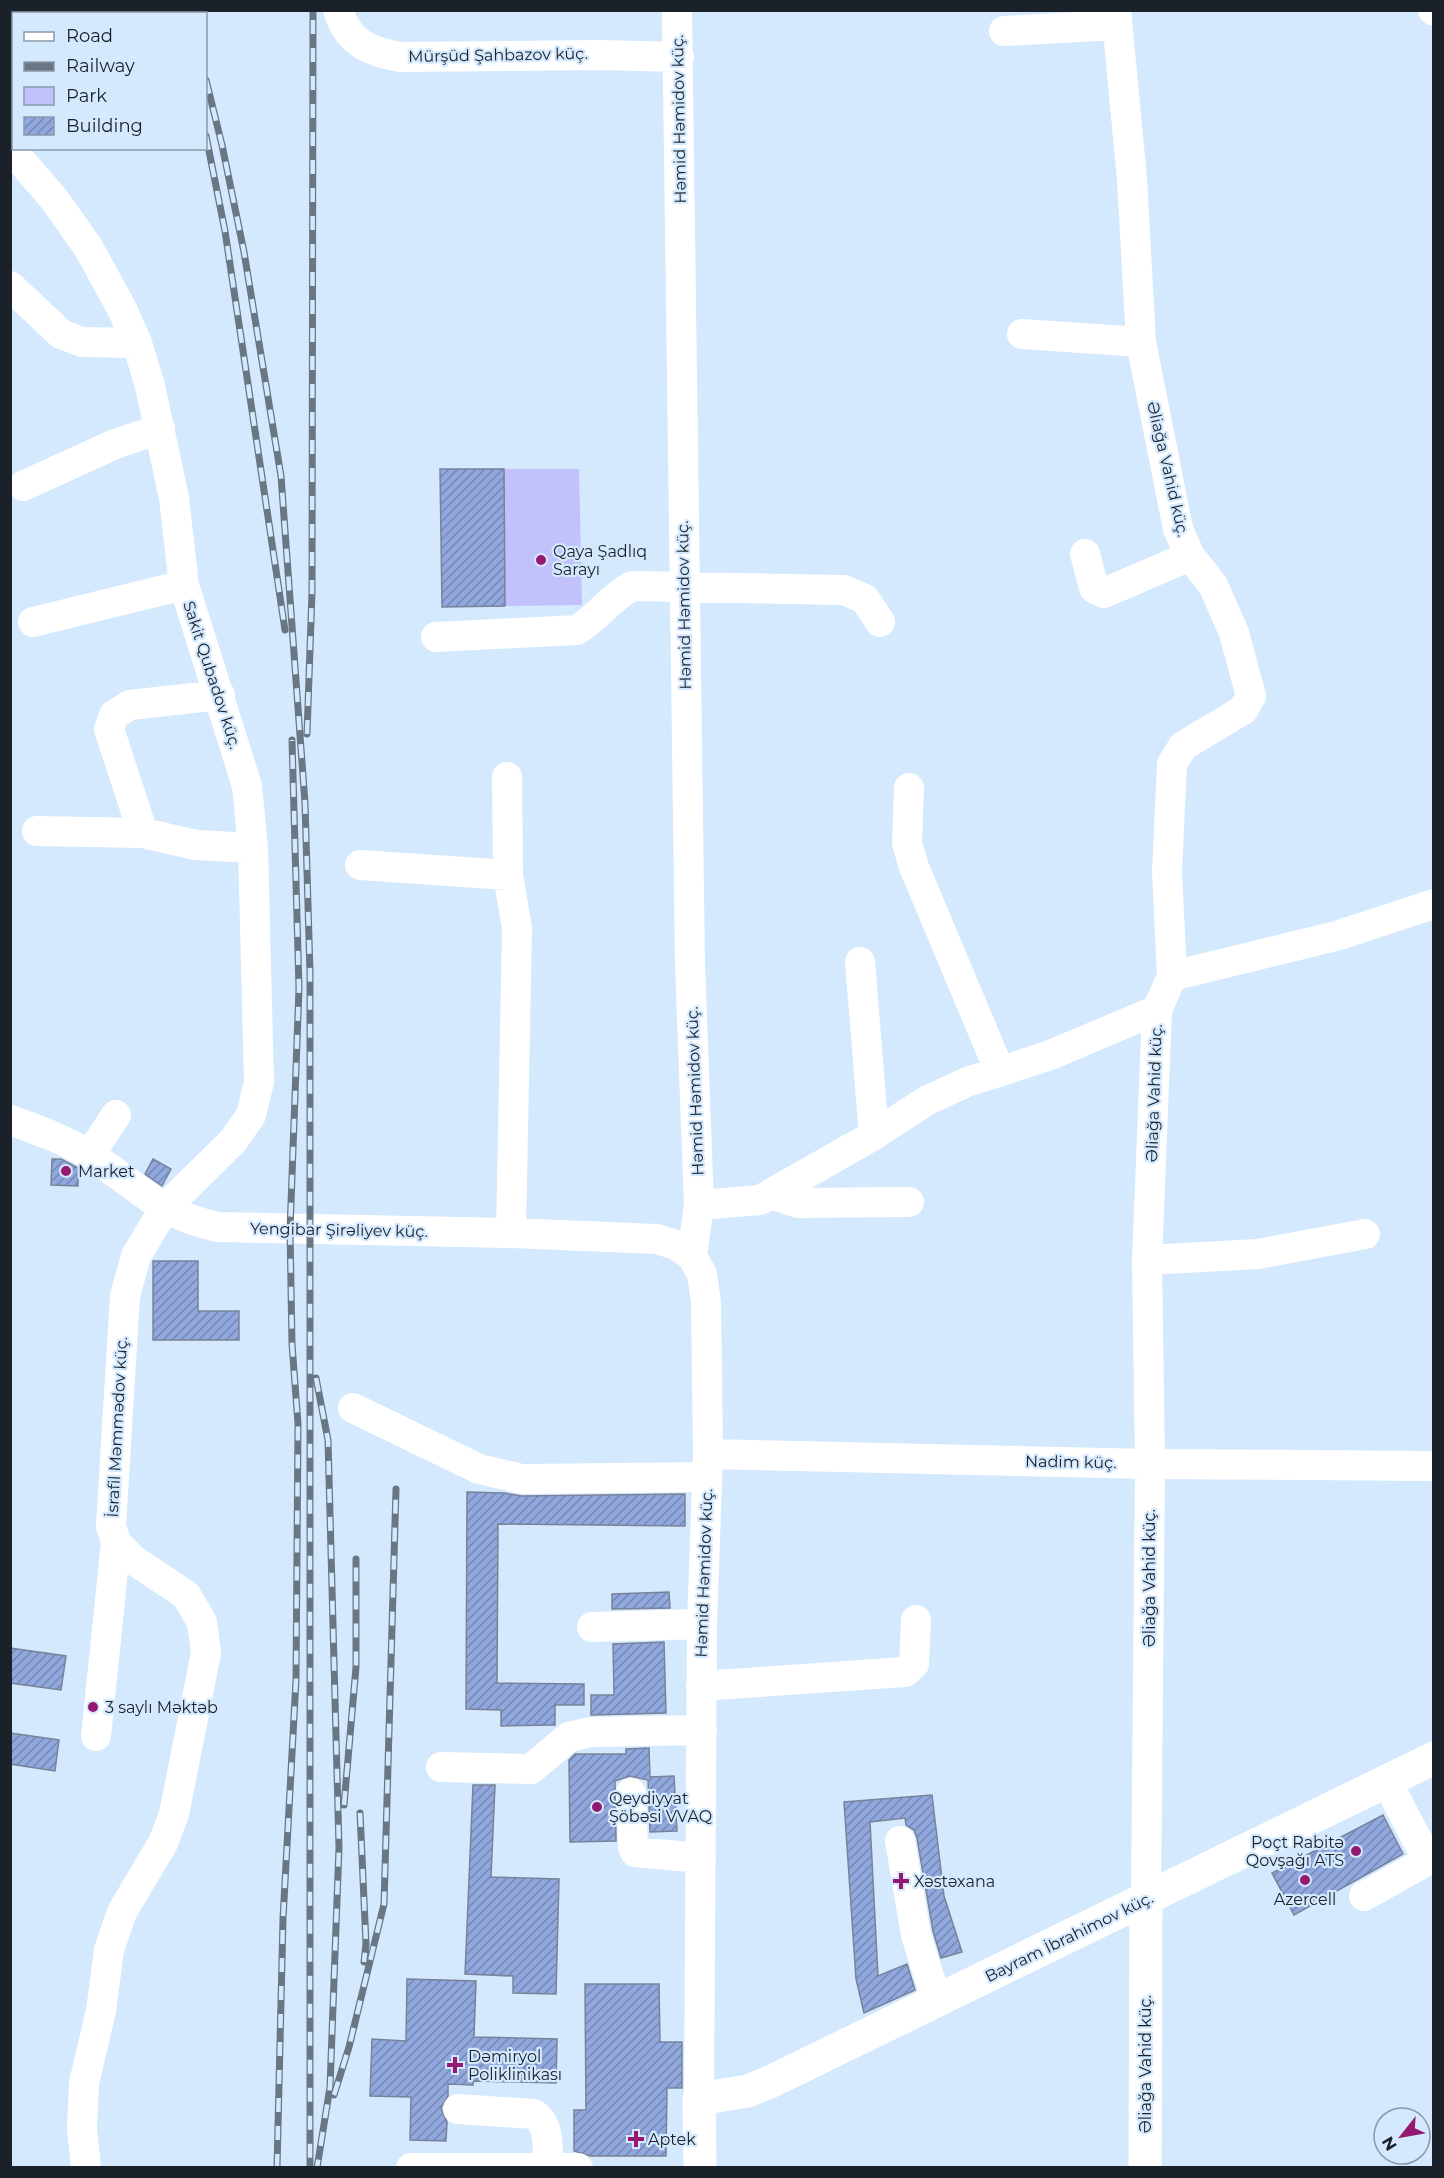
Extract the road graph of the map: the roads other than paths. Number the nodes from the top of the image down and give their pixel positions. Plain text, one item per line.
1 (338, 10) edge
2 (677, 10) edge
3 (1116, 18) edge
4 (1004, 31) dead end
5 (679, 57) junction
6 (10, 148) edge
7 (10, 286) edge
8 (1022, 334) dead end
9 (1142, 342) junction
10 (137, 344) junction
11 (160, 429) junction
12 (23, 486) dead end
13 (1085, 554) dead end
14 (1190, 556) junction
15 (184, 585) junction
16 (684, 587) junction
17 (880, 621) dead end
18 (33, 622) dead end
19 (436, 637) dead end
20 (220, 695) junction
21 (507, 777) dead end
22 (909, 788) dead end
23 (37, 831) dead end
24 (143, 833) junction
25 (253, 848) junction
26 (360, 865) dead end
27 (508, 875) junction
28 (1434, 904) edge
29 (860, 962) dead end
30 (1172, 976) junction
31 (1157, 1010) junction
32 (1000, 1072) junction
33 (116, 1115) dead end
34 (10, 1120) edge
35 (874, 1135) junction
36 (90, 1155) junction
37 (771, 1194) junction
38 (909, 1202) dead end
39 (699, 1205) junction
40 (164, 1209) junction
41 (511, 1233) junction
42 (1365, 1234) dead end
43 (692, 1256) junction
44 (1147, 1260) junction
45 (353, 1408) dead end
46 (1150, 1464) junction
47 (708, 1465) junction
48 (1434, 1466) edge
49 (116, 1542) junction
50 (916, 1620) dead end
51 (702, 1624) junction
52 (592, 1627) dead end
53 (701, 1686) junction
54 (702, 1730) junction
55 (96, 1736) dead end
56 (1434, 1758) edge
57 (441, 1767) dead end
58 (1387, 1782) junction
59 (631, 1793) dead end
60 (900, 1841) dead end
61 (701, 1858) junction
62 (1364, 1896) dead end
63 (1146, 1900) junction
64 (937, 2002) junction
65 (699, 2099) junction
66 (458, 2109) dead end
67 (548, 2167) edge
68 (86, 2168) edge
69 (411, 2168) edge
70 (578, 2168) edge
71 (700, 2168) edge
72 (1145, 2168) edge

1 - 5 street, Mürşüd Şahbazov küç.
2 - 5 street, Həmid Həmidov küç.
3 - 4 street
3 - 9 street, Əliağa Vahid küç.
5 - 16 street, Həmid Həmidov küç.
6 - 10 street, Sakit Qubadov küç.
7 - 10 street
8 - 9 street
9 - 14 street, Əliağa Vahid küç.
10 - 11 street, Sakit Qubadov küç.
11 - 12 street
11 - 15 street, Sakit Qubadov küç.
13 - 14 street
14 - 30 street, Əliağa Vahid küç.
15 - 18 street
15 - 20 street, Sakit Qubadov küç.
16 - 17 street
16 - 19 street
16 - 39 street, Həmid Həmidov küç.
20 - 24 street
20 - 25 street, Sakit Qubadov küç.
21 - 27 street
22 - 32 street
23 - 24 street
24 - 25 street
25 - 40 street, Sakit Qubadov küç.
26 - 27 street
27 - 41 street
28 - 30 street
29 - 35 street
30 - 31 street, Əliağa Vahid küç.
31 - 32 street
31 - 44 street, Əliağa Vahid küç.
32 - 35 street
33 - 36 street
34 - 36 street, Yengibar Şirəliyev küç.
35 - 37 street
36 - 40 street, Yengibar Şirəliyev küç.
37 - 38 street
37 - 39 street
39 - 43 street, Həmid Həmidov küç.
40 - 41 street, Yengibar Şirəliyev küç.
40 - 49 street, İsrafil Məmmədov küç.
41 - 43 street, Yengibar Şirəliyev küç.
42 - 44 street
43 - 47 street, Həmid Həmidov küç.
44 - 46 street, Əliağa Vahid küç.
45 - 47 street, Nadim küç.
46 - 47 street, Nadim küç.
46 - 48 street, Nadim küç.
46 - 63 street, Əliağa Vahid küç.
47 - 51 street, Həmid Həmidov küç.
49 - 55 street, İsrafil Məmmədov küç.
49 - 68 street
50 - 53 street
51 - 52 street
51 - 53 street, Həmid Həmidov küç.
53 - 54 street, Həmid Həmidov küç.
54 - 57 street
54 - 61 street, Həmid Həmidov küç.
56 - 58 main road, Bayram İbrahimov küç.
58 - 62 street
58 - 63 main road, Bayram İbrahimov küç.
59 - 61 street
60 - 64 street
61 - 65 street, Həmid Həmidov küç.
63 - 64 main road, Bayram İbrahimov küç.
63 - 72 main road, Əliağa Vahid küç.
64 - 65 main road, Bayram İbrahimov küç.
65 - 71 main road, Həmid Həmidov küç.
66 - 67 street
67 - 69 street
67 - 70 street

